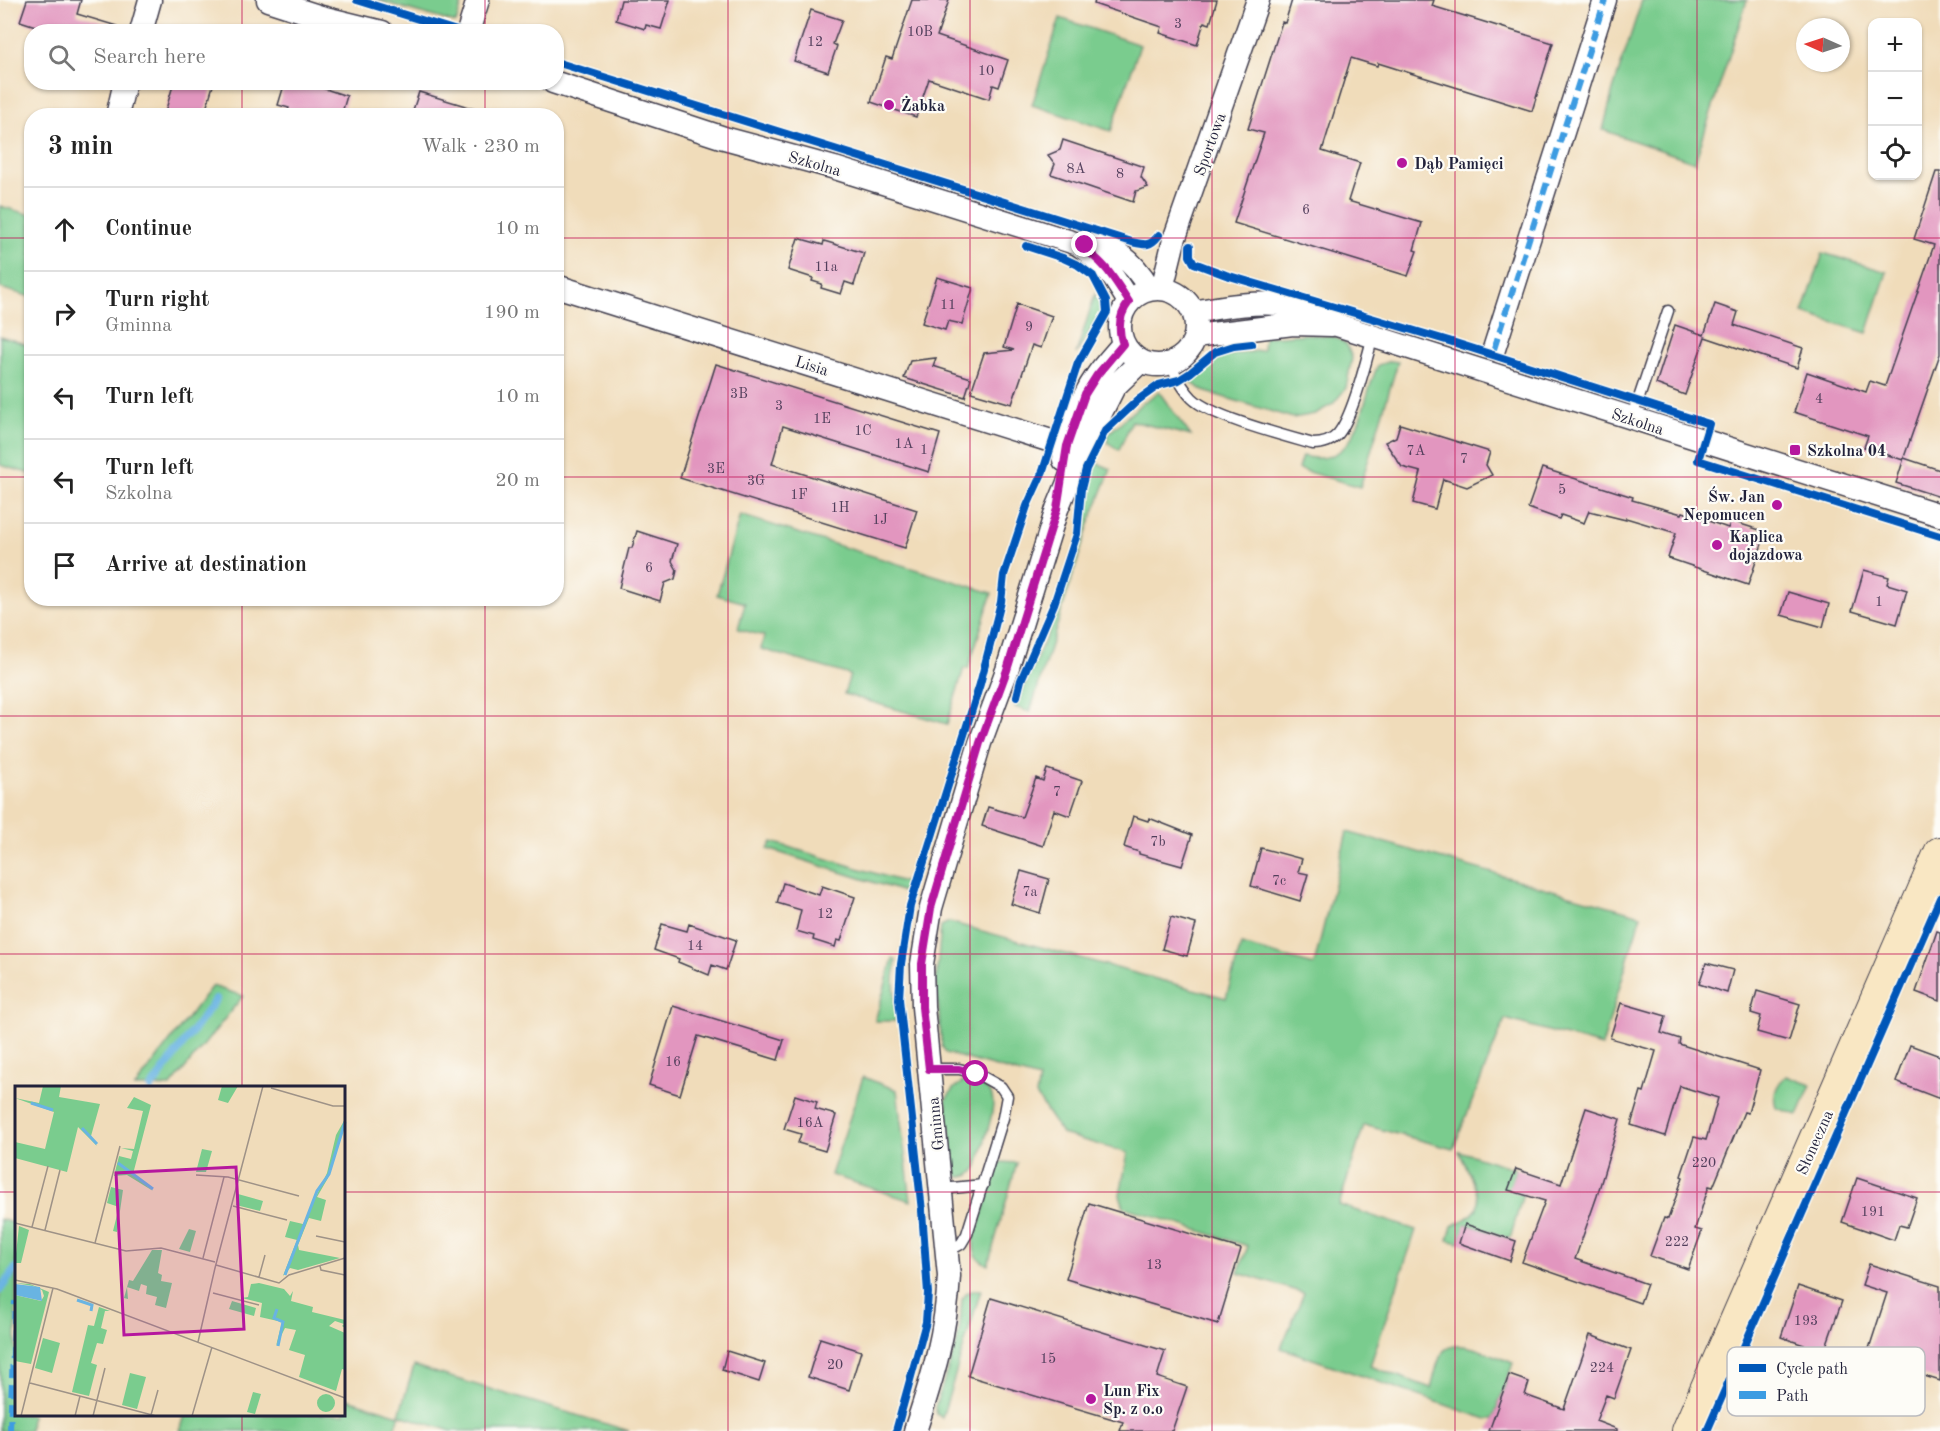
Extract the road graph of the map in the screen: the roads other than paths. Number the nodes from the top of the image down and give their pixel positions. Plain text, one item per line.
1 (150, 0) edge
2 (268, 0) edge
3 (478, 0) edge
4 (1258, 0) edge
5 (1605, 0) edge
6 (143, 24) edge
7 (349, 24) edge
8 (470, 24) edge
9 (564, 86) edge
10 (124, 90) edge
11 (119, 108) edge
12 (1078, 244) junction
13 (564, 288) edge
14 (1156, 289) junction
15 (1129, 302) junction
16 (1668, 311) dead end
17 (1193, 312) junction
18 (1337, 325) junction
19 (1195, 336) junction
20 (1373, 336) junction
21 (1123, 344) junction
22 (1494, 349) dead end
23 (1140, 361) junction
24 (1169, 363) junction
25 (1630, 418) junction
26 (1067, 446) junction
27 (1057, 509) junction
28 (1940, 515) edge
29 (1940, 853) edge
30 (929, 1069) junction
31 (983, 1185) junction
32 (942, 1189) junction
33 (948, 1251) junction
34 (915, 1431) edge
35 (1688, 1431) edge

1 - 6 street
2 - 7 street
3 - 8 street
4 - 14 street, Sportowa
5 - 22 street
9 - 12 street, Szkolna
10 - 11 street
12 - 14 street, Szkolna
12 - 15 street, Szkolna
13 - 26 street, Lisia
14 - 15 street
14 - 17 street
15 - 21 street
16 - 25 lane
17 - 18 street, Szkolna
17 - 19 street
18 - 19 street, Szkolna
18 - 20 street, Szkolna
19 - 24 street
20 - 24 lane
20 - 25 street, Szkolna
21 - 23 street
21 - 26 street, Gminna
23 - 24 street
23 - 27 street, Gminna
25 - 28 street, Szkolna
26 - 27 street, Gminna
27 - 30 street, Gminna
29 - 35 main road, Słoneczna
30 - 31 lane
30 - 32 street, Gminna
31 - 32 lane
31 - 33 lane
32 - 33 street, Gminna
33 - 34 street, Gminna

